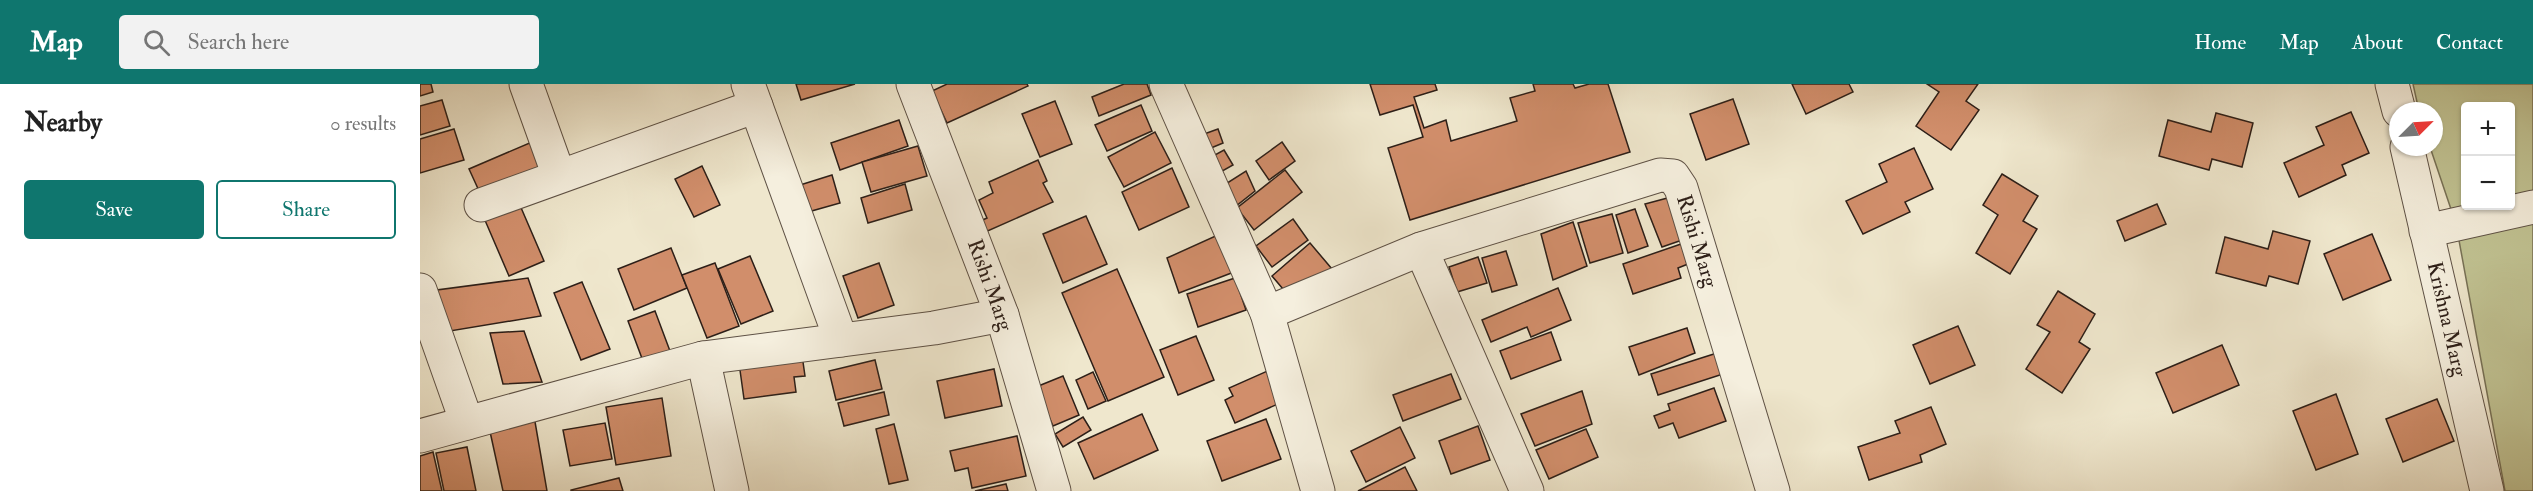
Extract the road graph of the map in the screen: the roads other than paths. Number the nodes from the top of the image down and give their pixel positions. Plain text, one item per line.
1 (526, 84) edge
2 (912, 84) edge
3 (1166, 84) edge
4 (2392, 84) edge
5 (752, 95) edge
6 (2397, 102) edge
7 (2409, 156) edge
8 (559, 176) junction
9 (481, 205) dead end
10 (2533, 207) edge
11 (2426, 231) junction
12 (1421, 249) junction
13 (420, 290) edge
14 (1267, 313) junction
15 (1002, 315) junction
16 (841, 340) junction
17 (703, 358) junction
18 (467, 423) junction
19 (420, 436) edge
20 (732, 491) edge
21 (1054, 491) edge
22 (1318, 491) edge
23 (1527, 491) edge
24 (1773, 491) edge
25 (2487, 491) edge

1 - 8 street
2 - 15 street, Rishi Marg
3 - 14 street
4 - 6 street
5 - 8 street
5 - 16 street
7 - 11 street, Krishna Marg
8 - 9 street
10 - 11 street
11 - 25 street, Krishna Marg
12 - 14 street, Rishi Marg
12 - 23 street
12 - 24 street, Rishi Marg
13 - 18 street
14 - 22 street
15 - 16 street
15 - 21 street, Rishi Marg
16 - 17 street
17 - 18 street
17 - 20 street
18 - 19 street

